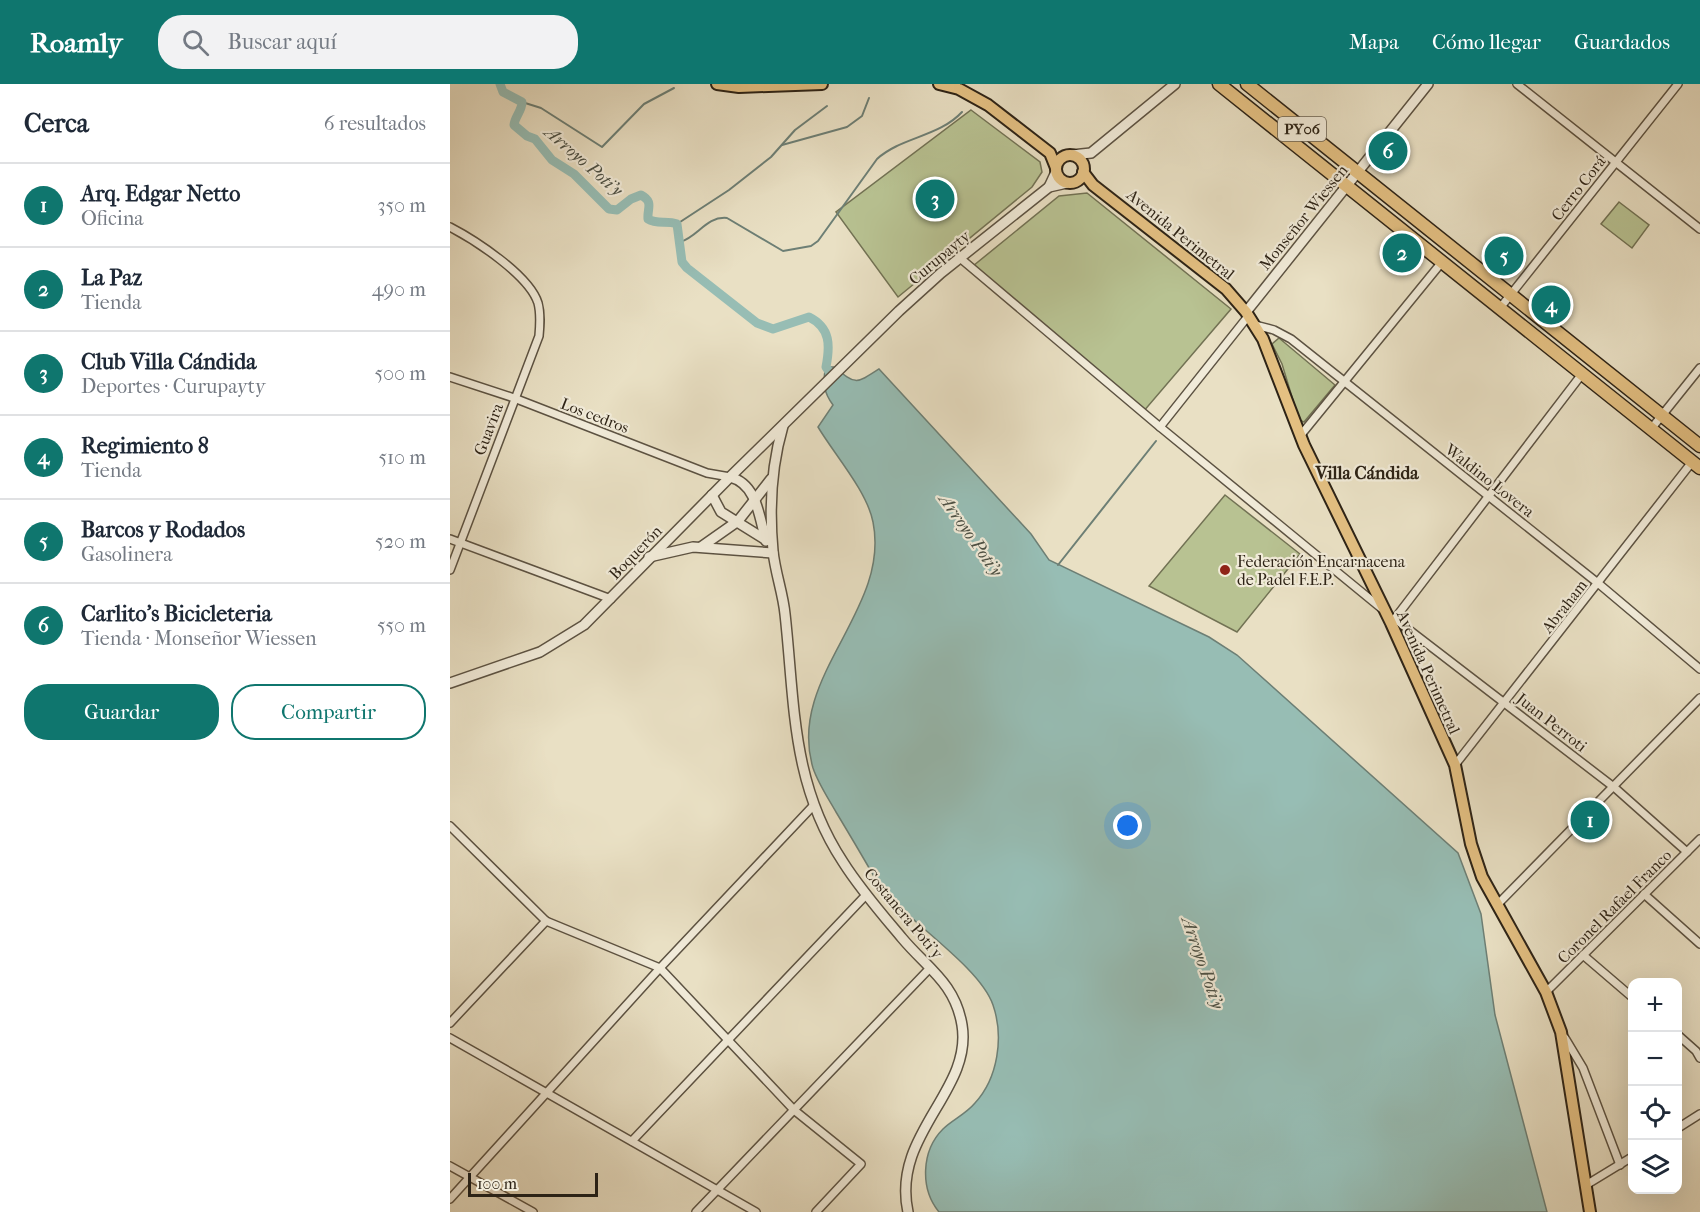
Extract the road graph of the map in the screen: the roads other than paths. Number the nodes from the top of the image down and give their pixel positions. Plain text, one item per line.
1 (717, 84) edge
2 (822, 84) edge
3 (939, 84) edge
4 (1175, 84) edge
5 (1219, 84) edge
6 (1246, 84) edge
7 (1428, 84) edge
8 (1517, 84) edge
9 (1678, 84) edge
10 (1050, 153) junction
11 (1091, 153) junction
12 (1070, 155) junction
13 (1616, 162) junction
14 (1056, 170) junction
15 (1084, 171) junction
16 (1357, 174) junction
17 (1072, 182) junction
18 (1093, 185) junction
19 (1347, 186) junction
20 (1049, 187) junction
21 (450, 227) edge
22 (1700, 229) edge
23 (960, 258) junction
24 (1442, 262) junction
25 (1511, 294) junction
26 (1500, 308) junction
27 (1250, 317) junction
28 (1700, 368) edge
29 (1582, 374) junction
30 (450, 376) edge
31 (1344, 383) junction
32 (812, 396) joint
33 (514, 398) junction
34 (1662, 416) junction
35 (783, 426) junction
36 (1160, 427) junction
37 (1651, 429) junction
38 (1300, 436) junction
39 (1700, 446) edge
40 (1696, 465) edge
41 (730, 477) junction
42 (771, 479) junction
43 (712, 495) junction
44 (1489, 497) junction
45 (755, 502) junction
46 (738, 521) junction
47 (450, 539) edge
48 (766, 541) junction
49 (460, 543) junction
50 (701, 547) junction
51 (773, 553) junction
52 (649, 557) junction
53 (450, 570) edge
54 (1599, 584) junction
55 (611, 599) junction
56 (1391, 618) junction
57 (1700, 669) edge
58 (450, 683) edge
59 (1700, 698) edge
60 (1506, 703) junction
61 (1455, 765) junction
62 (1615, 788) junction
63 (813, 806) junction
64 (450, 826) edge
65 (453, 835) edge
66 (1700, 839) edge
67 (1687, 852) junction
68 (1644, 894) junction
69 (866, 896) junction
70 (1497, 905) junction
71 (546, 921) junction
72 (1700, 944) edge
73 (1584, 955) junction
74 (660, 968) junction
75 (930, 968) junction
76 (1546, 992) junction
77 (1628, 994) edge
78 (450, 1023) edge
79 (1561, 1032) junction
80 (450, 1038) edge
81 (1682, 1038) edge
82 (727, 1039) junction
83 (1698, 1048) edge
84 (1700, 1058) edge
85 (548, 1091) junction
86 (794, 1110) junction
87 (1700, 1114) edge
88 (1682, 1125) edge
89 (633, 1141) junction
90 (1628, 1160) edge
91 (1620, 1165) junction
92 (450, 1166) edge
93 (470, 1176) junction
94 (1586, 1185) junction
95 (717, 1190) junction
96 (450, 1199) edge
97 (532, 1212) edge
98 (696, 1212) edge
99 (756, 1212) edge
100 (816, 1212) edge
101 (908, 1212) edge
102 (1590, 1212) edge

1 - 2 main road
3 - 10 main road
4 - 11 street
5 - 19 highway, PY06
6 - 16 highway, PY06
7 - 16 street, Monseñor Wiessen
8 - 13 street
9 - 13 street, Cerro Corá
10 - 12 main road
10 - 14 main road
11 - 12 street
11 - 15 street
12 - 14 main road
12 - 15 main road, Avenida Perimetral
13 - 22 street
13 - 25 street, Cerro Corá
14 - 17 main road
14 - 20 street, Curupayty
15 - 17 main road
15 - 18 main road, Avenida Perimetral
16 - 19 street, Monseñor Wiessen
16 - 25 highway, PY06
17 - 18 main road, Avenida Perimetral
17 - 20 street, Curupayty
18 - 27 main road, Avenida Perimetral
19 - 24 highway, PY06
19 - 27 street, Monseñor Wiessen
20 - 23 street, Curupayty
21 - 33 street, Guavira
23 - 32 street, Curupayty
23 - 36 street, Juan Perroti
24 - 26 highway, PY06
24 - 31 street
25 - 26 street, Cerro Corá
25 - 34 highway, PY06
26 - 29 highway, PY06
27 - 31 street, Waldino Lovera
27 - 36 street
27 - 38 main road, Avenida Perimetral
28 - 34 street
29 - 37 highway, PY06
29 - 44 street
30 - 33 street, Los cedros
31 - 38 street
31 - 44 street, Waldino Lovera
32 - 35 street, Boquerón
33 - 41 street, Los cedros
33 - 49 street, Guavira
34 - 37 street
34 - 39 highway, PY06
35 - 41 street, Boquerón
35 - 42 street
36 - 56 street, Juan Perroti
37 - 40 highway, PY06
38 - 56 main road, Avenida Perimetral
40 - 54 street, Abraham
41 - 43 street, Boquerón
41 - 45 street
42 - 45 street
42 - 51 street, Costanera Poti'y
43 - 46 street
43 - 52 street, Boquerón
44 - 54 street, Waldino Lovera
44 - 56 street
45 - 46 street
45 - 48 street
46 - 48 street
46 - 50 street
47 - 49 street
48 - 51 street
49 - 53 street, Guavira
49 - 55 street
50 - 51 street
50 - 52 street
51 - 63 street, Costanera Poti'y
52 - 55 street, Boquerón
54 - 57 street, Waldino Lovera
54 - 60 street, Abraham
55 - 58 street, Boquerón
56 - 60 street, Juan Perroti
56 - 61 main road, Avenida Perimetral
59 - 62 street
60 - 61 street, Abraham
60 - 62 street, Juan Perroti
61 - 70 main road, Avenida Perimetral
62 - 67 street, Juan Perroti
62 - 70 street
63 - 69 street, Costanera Poti'y
63 - 74 street
64 - 65 street
65 - 71 street
66 - 67 street, Coronel Rafael Franco
67 - 68 street, Coronel Rafael Franco
68 - 72 street
68 - 73 street, Coronel Rafael Franco
69 - 75 street, Costanera Poti'y
69 - 82 street
70 - 76 main road, Avenida Perimetral
71 - 74 street
71 - 78 street
73 - 76 street, Coronel Rafael Franco
73 - 77 street
74 - 82 street
74 - 85 street
75 - 86 street
75 - 101 street, Costanera Poti'y
76 - 79 main road, Avenida Perimetral
79 - 91 street
79 - 94 main road, Avenida Perimetral
80 - 85 street
81 - 83 street
82 - 86 street
82 - 89 street
83 - 84 street
85 - 89 street
85 - 93 street
86 - 95 street
86 - 100 street
87 - 88 street
89 - 95 street
90 - 91 street
91 - 94 street
92 - 93 street
93 - 96 street
93 - 97 street
94 - 102 main road, Avenida Perimetral
95 - 98 street
95 - 99 street

